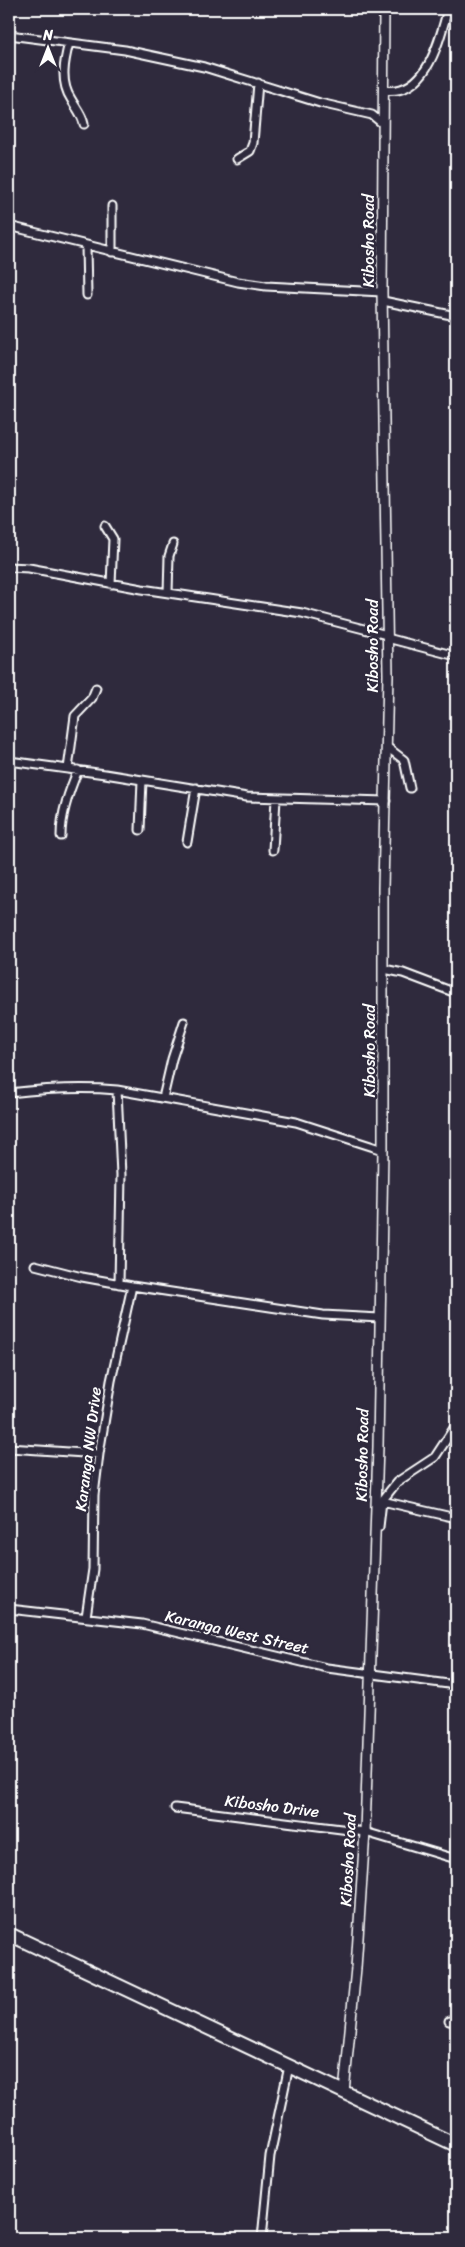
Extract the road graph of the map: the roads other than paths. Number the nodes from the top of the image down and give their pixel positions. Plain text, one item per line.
1 (384, 9) edge
2 (448, 9) edge
3 (9, 35) edge
4 (70, 43) junction
5 (258, 83) junction
6 (383, 90) junction
7 (84, 124) dead end
8 (383, 124) junction
9 (237, 159) dead end
10 (112, 206) dead end
11 (9, 226) edge
12 (86, 246) junction
13 (112, 252) junction
14 (87, 295) dead end
15 (383, 297) junction
16 (456, 316) edge
17 (105, 526) dead end
18 (173, 544) dead end
19 (9, 567) edge
20 (111, 584) junction
21 (168, 593) junction
22 (387, 637) junction
23 (456, 656) edge
24 (96, 688) dead end
25 (387, 747) junction
26 (9, 762) edge
27 (68, 769) junction
28 (78, 770) junction
29 (142, 780) junction
30 (196, 788) junction
31 (410, 788) dead end
32 (276, 799) junction
33 (386, 801) junction
34 (140, 830) dead end
35 (61, 836) dead end
36 (187, 842) dead end
37 (273, 850) dead end
38 (384, 969) junction
39 (456, 993) edge
40 (184, 1022) dead end
41 (118, 1090) junction
42 (9, 1093) edge
43 (163, 1098) junction
44 (383, 1150) junction
45 (35, 1265) dead end
46 (119, 1284) junction
47 (132, 1286) junction
48 (380, 1318) junction
49 (456, 1425) edge
50 (9, 1448) edge
51 (99, 1454) junction
52 (382, 1501) junction
53 (456, 1518) edge
54 (374, 1572) junction
55 (10, 1609) edge
56 (86, 1617) junction
57 (371, 1673) junction
58 (456, 1685) edge
59 (175, 1808) dead end
60 (365, 1832) junction
61 (456, 1859) edge
62 (9, 1934) edge
63 (289, 2066) junction
64 (344, 2092) junction
65 (456, 2145) edge
66 (262, 2238) edge

1 - 6 street, Kibosho Road
2 - 6 street
3 - 4 street
4 - 5 street
4 - 7 street
5 - 8 street
5 - 9 street
6 - 8 street, Kibosho Road
8 - 15 street, Kibosho Road
10 - 13 street
11 - 12 street
12 - 13 street
12 - 14 street
13 - 15 street
15 - 16 street
15 - 22 street, Kibosho Road
17 - 20 street
18 - 21 street
19 - 20 street
20 - 21 street
21 - 22 street
22 - 23 street
22 - 25 street, Kibosho Road
24 - 27 street
25 - 31 street
25 - 33 street, Kibosho Road
26 - 27 street
27 - 28 street
28 - 29 street
28 - 35 street
29 - 30 street
29 - 34 street
30 - 32 street
30 - 36 street
32 - 33 street
32 - 37 street
33 - 38 street, Kibosho Road
38 - 39 street
38 - 44 street, Kibosho Road
40 - 43 street
41 - 42 street
41 - 43 street
41 - 46 street
43 - 44 street
44 - 48 street, Kibosho Road
45 - 46 street
46 - 47 street
47 - 48 street
47 - 51 street, Karanga NW Drive
48 - 54 street, Kibosho Road
49 - 52 street
50 - 51 street
51 - 56 street, Karanga NW Drive
52 - 53 street
52 - 54 street
54 - 57 street, Kibosho Road
55 - 56 street, Karanga West Street
56 - 57 street, Karanga West Street
57 - 58 street, Karanga West Street
57 - 60 street, Kibosho Road
59 - 60 street, Kibosho Drive
60 - 61 street, Kibosho Drive
60 - 64 street, Kibosho Road
62 - 63 highway
63 - 64 highway
63 - 66 street
64 - 65 highway

